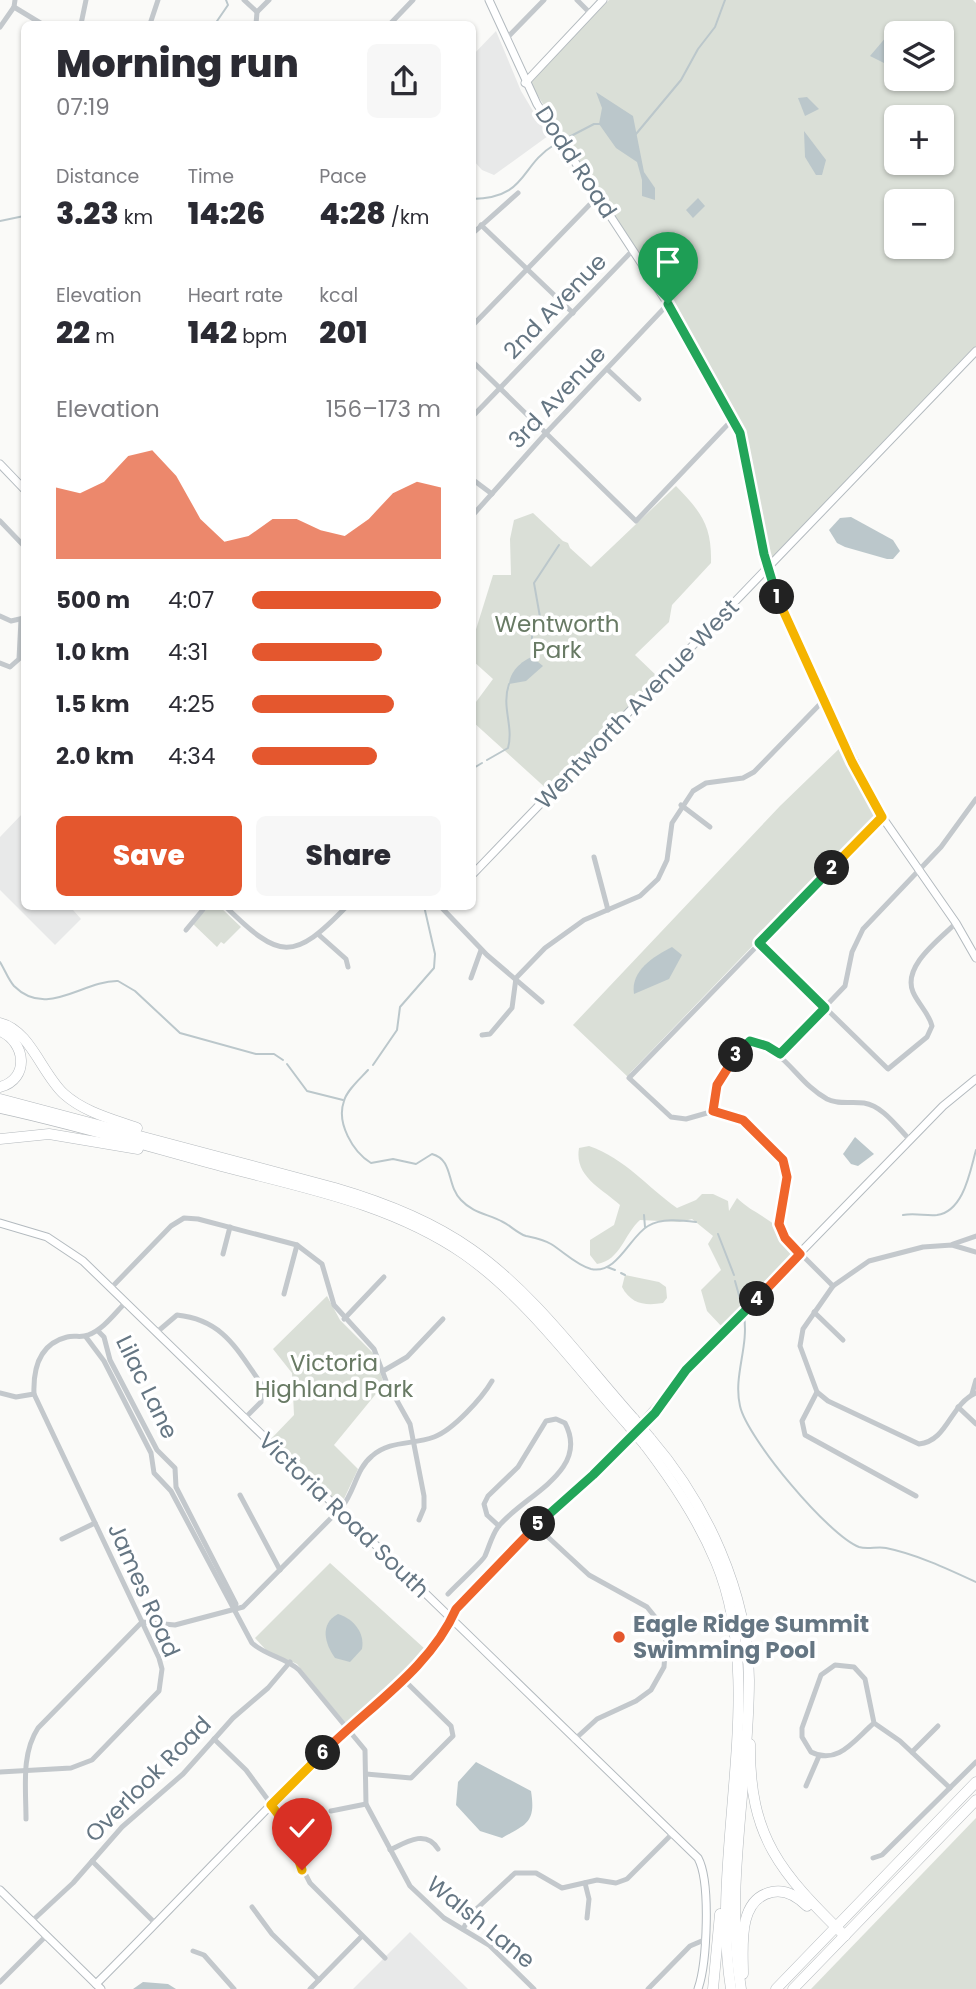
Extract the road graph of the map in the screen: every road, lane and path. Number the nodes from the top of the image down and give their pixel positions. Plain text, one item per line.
1 (86, 0) edge
2 (158, 0) edge
3 (244, 0) edge
4 (269, 0) edge
5 (414, 0) edge
6 (489, 0) edge
7 (544, 0) edge
8 (577, 0) edge
9 (603, 0) edge
10 (15, 3) edge
11 (257, 12) junction
12 (590, 13) junction
13 (38, 21) edge
14 (82, 21) edge
15 (151, 21) edge
16 (256, 21) edge
17 (393, 21) edge
18 (0, 27) edge
19 (506, 39) junction
20 (525, 83) junction
21 (518, 193) dead end
22 (598, 196) junction
23 (481, 225) junction
24 (476, 230) edge
25 (634, 250) junction
26 (527, 269) junction
27 (668, 304) junction
28 (573, 313) junction
29 (476, 322) edge
30 (976, 351) edge
31 (476, 365) edge
32 (607, 369) junction
33 (500, 388) junction
34 (639, 399) dead end
35 (476, 414) edge
36 (732, 419) junction
37 (546, 433) junction
38 (0, 464) edge
39 (476, 483) edge
40 (21, 486) edge
41 (492, 494) junction
42 (476, 512) edge
43 (0, 521) edge
44 (21, 543) edge
45 (767, 569) junction
46 (0, 616) edge
47 (21, 619) edge
48 (21, 639) edge
49 (0, 663) edge
50 (824, 700) junction
51 (976, 799) edge
52 (681, 805) junction
53 (882, 817) junction
54 (710, 827) dead end
55 (594, 856) dead end
56 (918, 870) junction
57 (476, 871) edge
58 (202, 910) edge
59 (230, 910) edge
60 (343, 910) edge
61 (444, 910) edge
62 (608, 910) junction
63 (956, 923) junction
64 (186, 930) dead end
65 (319, 935) junction
66 (759, 943) junction
67 (481, 950) junction
68 (976, 958) edge
69 (348, 967) dead end
70 (471, 978) dead end
71 (516, 978) junction
72 (541, 1002) dead end
73 (825, 1008) junction
74 (0, 1023) edge
75 (0, 1031) edge
76 (482, 1034) dead end
77 (780, 1054) junction
78 (976, 1079) edge
79 (0, 1087) edge
80 (0, 1099) edge
81 (0, 1108) edge
82 (713, 1111) junction
83 (0, 1139) edge
84 (910, 1140) junction
85 (197, 1150) junction
86 (203, 1161) junction
87 (0, 1223) edge
88 (230, 1227) junction
89 (976, 1236) edge
90 (297, 1245) junction
91 (952, 1245) junction
92 (976, 1252) edge
93 (223, 1254) dead end
94 (800, 1254) junction
95 (384, 1277) dead end
96 (833, 1286) junction
97 (111, 1288) junction
98 (284, 1294) dead end
99 (126, 1302) junction
100 (814, 1312) junction
101 (344, 1319) junction
102 (443, 1319) dead end
103 (98, 1331) junction
104 (157, 1332) junction
105 (86, 1337) junction
106 (843, 1340) dead end
107 (383, 1371) junction
108 (976, 1380) edge
109 (492, 1381) dead end
110 (817, 1392) junction
111 (0, 1393) edge
112 (34, 1394) junction
113 (974, 1394) edge
114 (958, 1407) junction
115 (245, 1418) junction
116 (631, 1422) junction
117 (976, 1424) edge
118 (414, 1441) junction
119 (648, 1441) junction
120 (240, 1495) dead end
121 (916, 1496) dead end
122 (339, 1510) junction
123 (419, 1520) dead end
124 (94, 1523) junction
125 (499, 1526) junction
126 (536, 1526) junction
127 (62, 1539) dead end
128 (485, 1559) junction
129 (495, 1568) junction
130 (280, 1570) junction
131 (448, 1594) dead end
132 (234, 1609) junction
133 (450, 1621) junction
134 (142, 1622) junction
135 (290, 1662) junction
136 (403, 1679) junction
137 (749, 1681) junction
138 (874, 1723) junction
139 (938, 1726) dead end
140 (348, 1731) junction
141 (214, 1739) junction
142 (574, 1740) junction
143 (912, 1752) junction
144 (819, 1756) junction
145 (976, 1762) edge
146 (26, 1770) junction
147 (0, 1772) edge
148 (366, 1773) junction
149 (975, 1783) edge
150 (806, 1786) dead end
151 (950, 1788) junction
152 (976, 1798) edge
153 (366, 1804) junction
154 (271, 1805) junction
155 (331, 1811) dead end
156 (26, 1818) dead end
157 (672, 1834) junction
158 (727, 1840) junction
159 (438, 1849) dead end
160 (390, 1850) junction
161 (873, 1858) dead end
162 (92, 1861) junction
163 (918, 1861) junction
164 (585, 1883) junction
165 (0, 1890) edge
166 (252, 1906) dead end
167 (587, 1918) dead end
168 (32, 1921) junction
169 (155, 1923) junction
170 (463, 1929) junction
171 (835, 1929) junction
172 (46, 1936) junction
173 (362, 1936) junction
174 (843, 1938) junction
175 (704, 1940) junction
176 (193, 1951) dead end
177 (385, 1958) dead end
178 (319, 1980) junction
179 (0, 1982) edge
180 (99, 1987) edge
181 (234, 1989) edge
182 (310, 1989) edge
183 (534, 1989) edge
184 (648, 1989) edge
185 (698, 1989) edge
186 (713, 1989) edge
187 (731, 1989) edge
188 (742, 1989) edge
189 (776, 1989) edge
190 (793, 1989) edge

1 - 14 street
2 - 15 street
3 - 11 street
4 - 11 street
5 - 17 street
6 - 19 street, Dodd Road
7 - 19 street
8 - 12 street
9 - 12 street
10 - 13 street
10 - 18 street
11 - 16 street
12 - 20 street
19 - 20 street, Dodd Road
20 - 22 street, Dodd Road
21 - 23 street
22 - 25 street, Dodd Road
22 - 26 street
23 - 24 street
23 - 26 street
25 - 27 street, Dodd Road
25 - 28 street, 2nd Avenue
26 - 28 street
26 - 29 street
27 - 32 street, 3rd Avenue
27 - 36 street, Dodd Road
28 - 33 street, 2nd Avenue
30 - 45 street, Wentworth Avenue West
31 - 33 street
32 - 34 street
32 - 37 street, 3rd Avenue
33 - 35 street, 2nd Avenue
33 - 37 street
36 - 37 street
36 - 45 street, Dodd Road
37 - 41 street, 3rd Avenue
38 - 40 street
39 - 41 street
41 - 42 street, 3rd Avenue
43 - 44 street
45 - 50 street, Dodd Road
45 - 57 street, Wentworth Avenue West
46 - 47 street
48 - 49 street
50 - 52 street
50 - 53 street, Dodd Road
51 - 56 street
52 - 54 street
52 - 62 street
53 - 56 street, Dodd Road
53 - 66 street
55 - 62 street
56 - 63 street, Dodd Road
56 - 73 street
58 - 64 street
59 - 65 street
60 - 65 street
61 - 67 street
62 - 71 street
63 - 68 street, Dodd Road
63 - 73 street
65 - 69 street
66 - 73 street
66 - 82 street
67 - 70 street
67 - 71 street
71 - 72 street
71 - 76 street
73 - 77 street
74 - 85 highway
75 - 79 highway
77 - 82 street
77 - 84 street
78 - 84 street
80 - 85 highway
81 - 86 highway
82 - 94 street
83 - 86 highway
84 - 94 street
85 - 116 highway
86 - 116 highway
87 - 97 street, Victoria Road South
88 - 90 street
88 - 93 street
88 - 97 street
89 - 91 street
90 - 98 street
90 - 101 street
91 - 92 street
91 - 96 street
94 - 96 street
94 - 126 street
95 - 101 street
96 - 100 street
97 - 99 street, Victoria Road South
99 - 103 street
99 - 104 street, Victoria Road South
100 - 106 street
100 - 110 street
101 - 107 street
102 - 107 street
103 - 105 street
103 - 132 street, Lilac Lane
104 - 115 street, Victoria Road South
104 - 115 street
105 - 112 street
105 - 132 street, Lilac Lane
107 - 118 street
108 - 113 street
109 - 118 street
110 - 114 street
110 - 121 street
111 - 112 street
112 - 124 street, James Road
113 - 114 street
114 - 117 street
115 - 122 street, Victoria Road South
116 - 119 highway, bridge
118 - 122 street
118 - 123 street
119 - 137 highway
119 - 158 highway
120 - 130 street
122 - 130 street
122 - 133 street, Victoria Road South
124 - 127 street
124 - 134 street, James Road
125 - 125 street
125 - 128 street
126 - 129 street
126 - 142 street
128 - 129 street
128 - 131 street
129 - 133 street
130 - 132 street
132 - 134 street
132 - 135 street, Lilac Lane
133 - 136 street
133 - 142 street, Victoria Road South
134 - 146 street
134 - 146 street, James Road
135 - 140 street, Lilac Lane
135 - 141 street, Overlook Road
136 - 140 street
136 - 148 street
137 - 171 highway
137 - 188 highway
138 - 143 street
138 - 144 street
138 - 144 street
139 - 143 street
140 - 148 street, Walsh Lane
140 - 154 street
141 - 154 street
141 - 162 street, Overlook Road
142 - 157 street, Victoria Road South
143 - 151 street
144 - 150 street
145 - 151 street
146 - 147 street, James Road
146 - 156 street
148 - 153 street, Walsh Lane
149 - 163 highway
149 - 171 highway
151 - 161 street
152 - 163 highway
153 - 155 street
153 - 160 street, Walsh Lane
154 - 169 street
154 - 173 street
157 - 164 street
157 - 175 street, Victoria Road South
158 - 186 highway
158 - 187 highway
159 - 160 street
160 - 170 street, Walsh Lane
162 - 168 street, Overlook Road
162 - 169 street
163 - 174 highway
164 - 167 street
164 - 170 street
165 - 168 street
166 - 178 street
168 - 172 street
169 - 180 street
170 - 183 street, Walsh Lane
171 - 174 highway
171 - 188 highway
171 - 189 highway
172 - 179 street
172 - 180 street
173 - 177 street
173 - 178 street
174 - 190 highway
175 - 184 street
175 - 185 street, Victoria Road South
176 - 181 street
178 - 182 street

